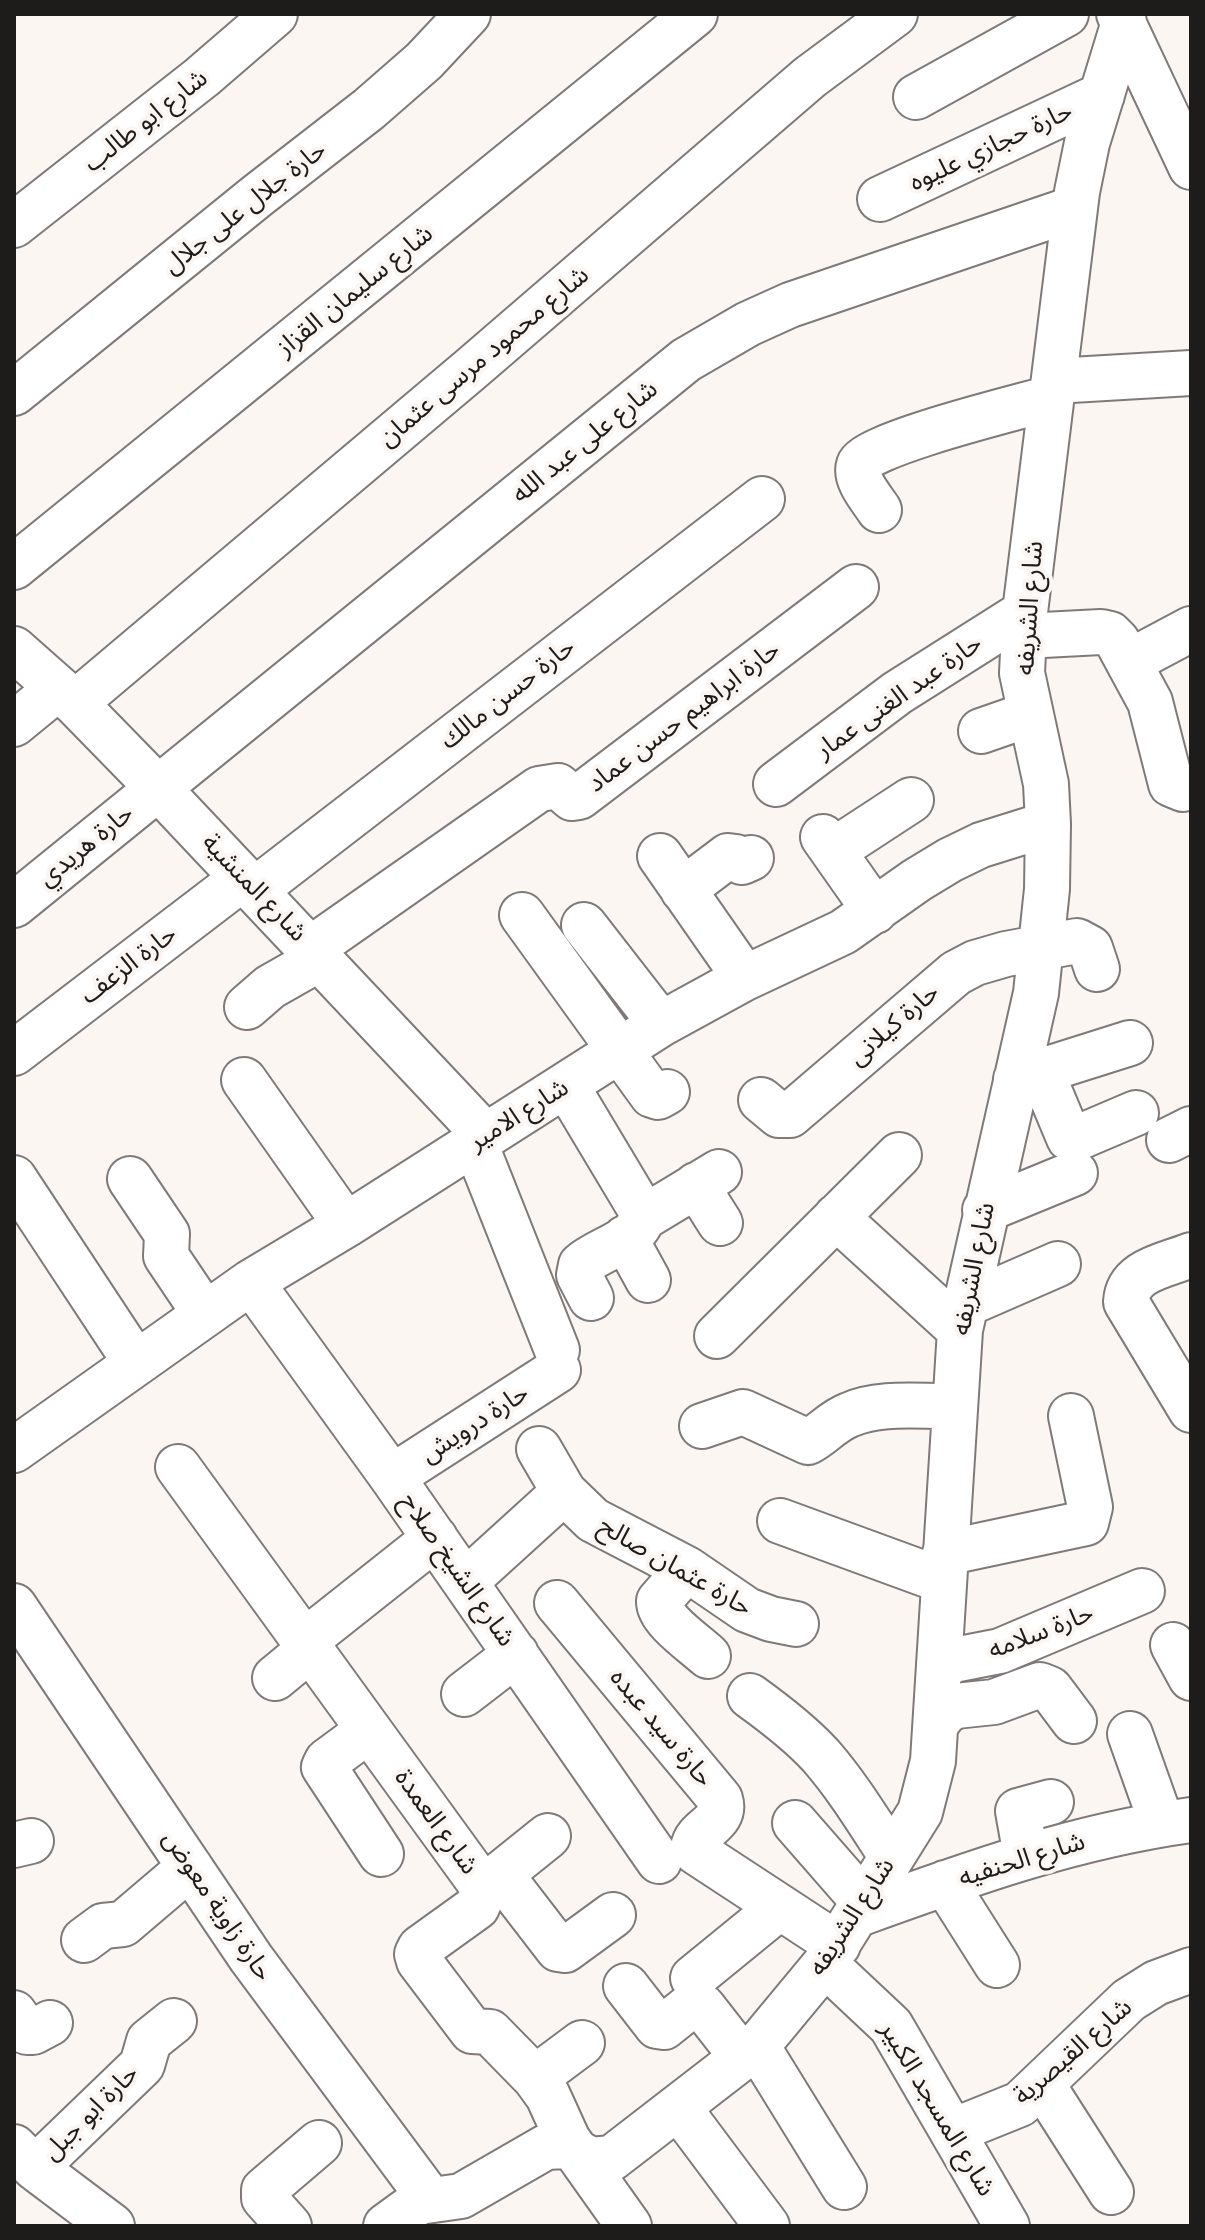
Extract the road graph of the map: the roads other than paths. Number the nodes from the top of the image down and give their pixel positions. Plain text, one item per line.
1 (275, 14) edge
2 (468, 14) edge
3 (695, 14) edge
4 (895, 14) edge
5 (1066, 14) edge
6 (1122, 18) edge
7 (1102, 95) junction
8 (916, 97) dead end
9 (1191, 167) edge
10 (880, 199) dead end
11 (1075, 208) junction
12 (14, 225) edge
13 (1191, 373) edge
14 (1053, 390) junction
15 (14, 393) edge
16 (762, 499) dead end
17 (879, 510) dead end
18 (14, 567) edge
19 (856, 587) dead end
20 (1024, 624) junction
21 (1191, 629) edge
22 (14, 649) edge
23 (1129, 662) junction
24 (66, 696) junction
25 (1030, 714) junction
26 (14, 724) edge
27 (981, 731) dead end
28 (776, 784) dead end
29 (1191, 787) edge
30 (158, 788) junction
31 (911, 800) dead end
32 (1048, 824) junction
33 (751, 858) dead end
34 (249, 884) junction
35 (14, 905) edge
36 (875, 911) junction
37 (522, 915) dead end
38 (584, 925) dead end
39 (1043, 949) junction
40 (316, 953) junction
41 (1097, 969) dead end
42 (745, 978) junction
43 (247, 1007) dead end
44 (661, 1024) junction
45 (1130, 1043) dead end
46 (621, 1051) junction
47 (14, 1053) edge
48 (1028, 1075) junction
49 (244, 1080) dead end
50 (566, 1085) junction
51 (667, 1092) dead end
52 (761, 1100) dead end
53 (1165, 1127) edge
54 (481, 1139) junction
55 (899, 1155) dead end
56 (1075, 1173) dead end
57 (14, 1178) edge
58 (130, 1179) dead end
59 (985, 1210) junction
60 (836, 1217) junction
61 (720, 1223) dead end
62 (346, 1225) junction
63 (634, 1228) junction
64 (1191, 1255) edge
65 (1058, 1264) dead end
66 (648, 1280) dead end
67 (251, 1282) junction
68 (591, 1298) dead end
69 (205, 1314) junction
70 (962, 1318) junction
71 (717, 1336) dead end
72 (558, 1360) joint
73 (136, 1363) junction
74 (954, 1406) junction
75 (1191, 1410) edge
76 (1071, 1416) dead end
77 (702, 1426) dead end
78 (539, 1449) dead end
79 (14, 1450) edge
80 (178, 1467) dead end
81 (392, 1477) junction
82 (564, 1492) junction
83 (780, 1521) dead end
84 (435, 1538) junction
85 (945, 1567) junction
86 (687, 1569) junction
87 (465, 1582) junction
88 (1142, 1591) dead end
89 (557, 1603) dead end
90 (14, 1606) edge
91 (796, 1624) dead end
92 (308, 1645) junction
93 (516, 1654) junction
94 (708, 1656) dead end
95 (939, 1669) junction
96 (275, 1678) dead end
97 (464, 1694) dead end
98 (750, 1696) dead end
99 (1074, 1721) dead end
100 (936, 1724) junction
101 (369, 1730) junction
102 (1130, 1734) dead end
103 (1051, 1802) dead end
104 (1177, 1822) edge
105 (795, 1823) dead end
106 (548, 1836) dead end
107 (381, 1854) dead end
108 (1026, 1856) junction
109 (892, 1857) junction
110 (659, 1861) dead end
111 (190, 1867) junction
112 (491, 1882) junction
113 (945, 1883) junction
114 (780, 1907) junction
115 (613, 1915) dead end
116 (846, 1931) junction
117 (84, 1940) dead end
118 (997, 1965) dead end
119 (1191, 1970) edge
120 (693, 1978) dead end
121 (626, 1986) dead end
122 (174, 2021) dead end
123 (582, 2043) dead end
124 (749, 2051) junction
125 (535, 2078) junction
126 (1042, 2084) junction
127 (678, 2107) junction
128 (953, 2131) junction
129 (319, 2143) dead end
130 (575, 2151) junction
131 (23, 2164) edge
132 (844, 2187) dead end
133 (1111, 2192) dead end
134 (449, 2208) edge
135 (1001, 2224) edge
136 (112, 2226) edge
137 (289, 2226) edge
138 (386, 2226) edge
139 (629, 2226) edge
140 (767, 2226) edge

1 - 12 street, شارع ابو طالب
2 - 15 street, حارة جلال على جلال
3 - 18 street, شارع سليمان القزاز
4 - 24 street, شارع محمود مرسى عثمان
5 - 8 street
6 - 7 street, شارع الشريفه
6 - 9 street
7 - 10 street, حارة حجازي عليوه
7 - 11 street, شارع الشريفه
11 - 14 street, شارع الشريفه
11 - 30 street, شارع على عبد الله
13 - 14 street
14 - 17 street
14 - 20 street, شارع الشريفه
16 - 34 street, حارة حسن مالك
19 - 40 street, حارة ابراهيم حسن عماد
20 - 23 street
20 - 25 street, شارع الشريفه
20 - 28 street, حارة عبد الغنى عمار
21 - 23 street
22 - 24 street, شارع المنشية
23 - 29 street
24 - 26 street, شارع محمود مرسى عثمان
24 - 30 street, شارع المنشية
25 - 27 street
25 - 32 street, شارع الشريفه
30 - 34 street, شارع المنشية
30 - 35 street, حارة هريدي
31 - 36 street
32 - 36 street, شارع الامير
32 - 39 street, شارع الشريفه
33 - 42 street
34 - 40 street, شارع المنشية
34 - 47 street, حارة الزعف
36 - 42 street, شارع الامير
37 - 46 street
38 - 44 street
39 - 41 street
39 - 48 street, شارع الشريفه
39 - 52 street, حارة كيلانى
40 - 43 street
40 - 54 street, شارع المنشية
42 - 44 street, شارع الامير
44 - 46 street, شارع الامير
45 - 48 street
46 - 50 street, شارع الامير
46 - 51 street
48 - 53 street
48 - 59 street, شارع الشريفه
49 - 62 street
50 - 54 street, شارع الامير
50 - 63 street
54 - 62 street, شارع الامير
54 - 72 street, شارع المنشية
55 - 60 street
56 - 59 street
57 - 73 street
58 - 69 street
59 - 70 street, شارع الشريفه
60 - 70 street
60 - 71 street
61 - 63 street
62 - 67 street, شارع الامير
63 - 66 street
63 - 68 street
64 - 75 street
65 - 70 street
67 - 69 street, شارع الامير
67 - 81 street, شارع الشيخ صلاح
69 - 73 street, شارع الامير
70 - 74 street, شارع الشريفه
72 - 81 street, حارة درويش
73 - 79 street, شارع الامير
74 - 77 street
74 - 85 street, شارع الشريفه
76 - 85 street
78 - 82 street, حارة عثمان صالح
80 - 92 street, شارع العمدة
81 - 84 street, شارع الشيخ صلاح
82 - 86 street, حارة عثمان صالح
82 - 87 street
83 - 85 street
84 - 87 street, شارع الشيخ صلاح
84 - 92 street
85 - 95 street, شارع الشريفه
86 - 91 street, حارة عثمان صالح
86 - 94 street
87 - 93 street, شارع الشيخ صلاح
88 - 95 street, حارة سلامه
89 - 114 street, حارة سيد عبده
90 - 111 street, حارة زاوية معوض
92 - 96 street
92 - 101 street, شارع العمدة
93 - 97 street
93 - 110 street, شارع الشيخ صلاح
95 - 100 street, شارع الشريفه
98 - 109 street
99 - 100 street
100 - 109 street, شارع الشريفه
101 - 107 street
101 - 112 street, شارع العمدة
102 - 104 street
103 - 108 street
104 - 108 street, شارع الحنفيه
105 - 116 street
106 - 112 street
108 - 113 street, شارع الحنفيه
109 - 116 street, شارع الشريفه
111 - 117 street
111 - 134 street, حارة زاوية معوض
112 - 115 street
112 - 125 street, شارع العمدة
113 - 116 street, شارع الحنفيه
113 - 118 street
114 - 116 street, حارة سيد عبده
114 - 120 street
116 - 124 street, شارع الشريفه
116 - 128 street, شارع المسجد الكبير
119 - 126 street, شارع القيصرية
121 - 124 street
122 - 131 street, حارة ابو جبل
123 - 125 street
124 - 127 street, شارع الشريفه
124 - 132 street
125 - 130 street, شارع العمدة
126 - 128 street, شارع القيصرية
126 - 133 street
127 - 130 street, شارع الشريفه
127 - 140 street
128 - 135 street, شارع المسجد الكبير
129 - 137 street
130 - 134 street, شارع الشريفه
130 - 139 street, شارع العمدة
131 - 136 street
134 - 138 street, شارع الشريفه

